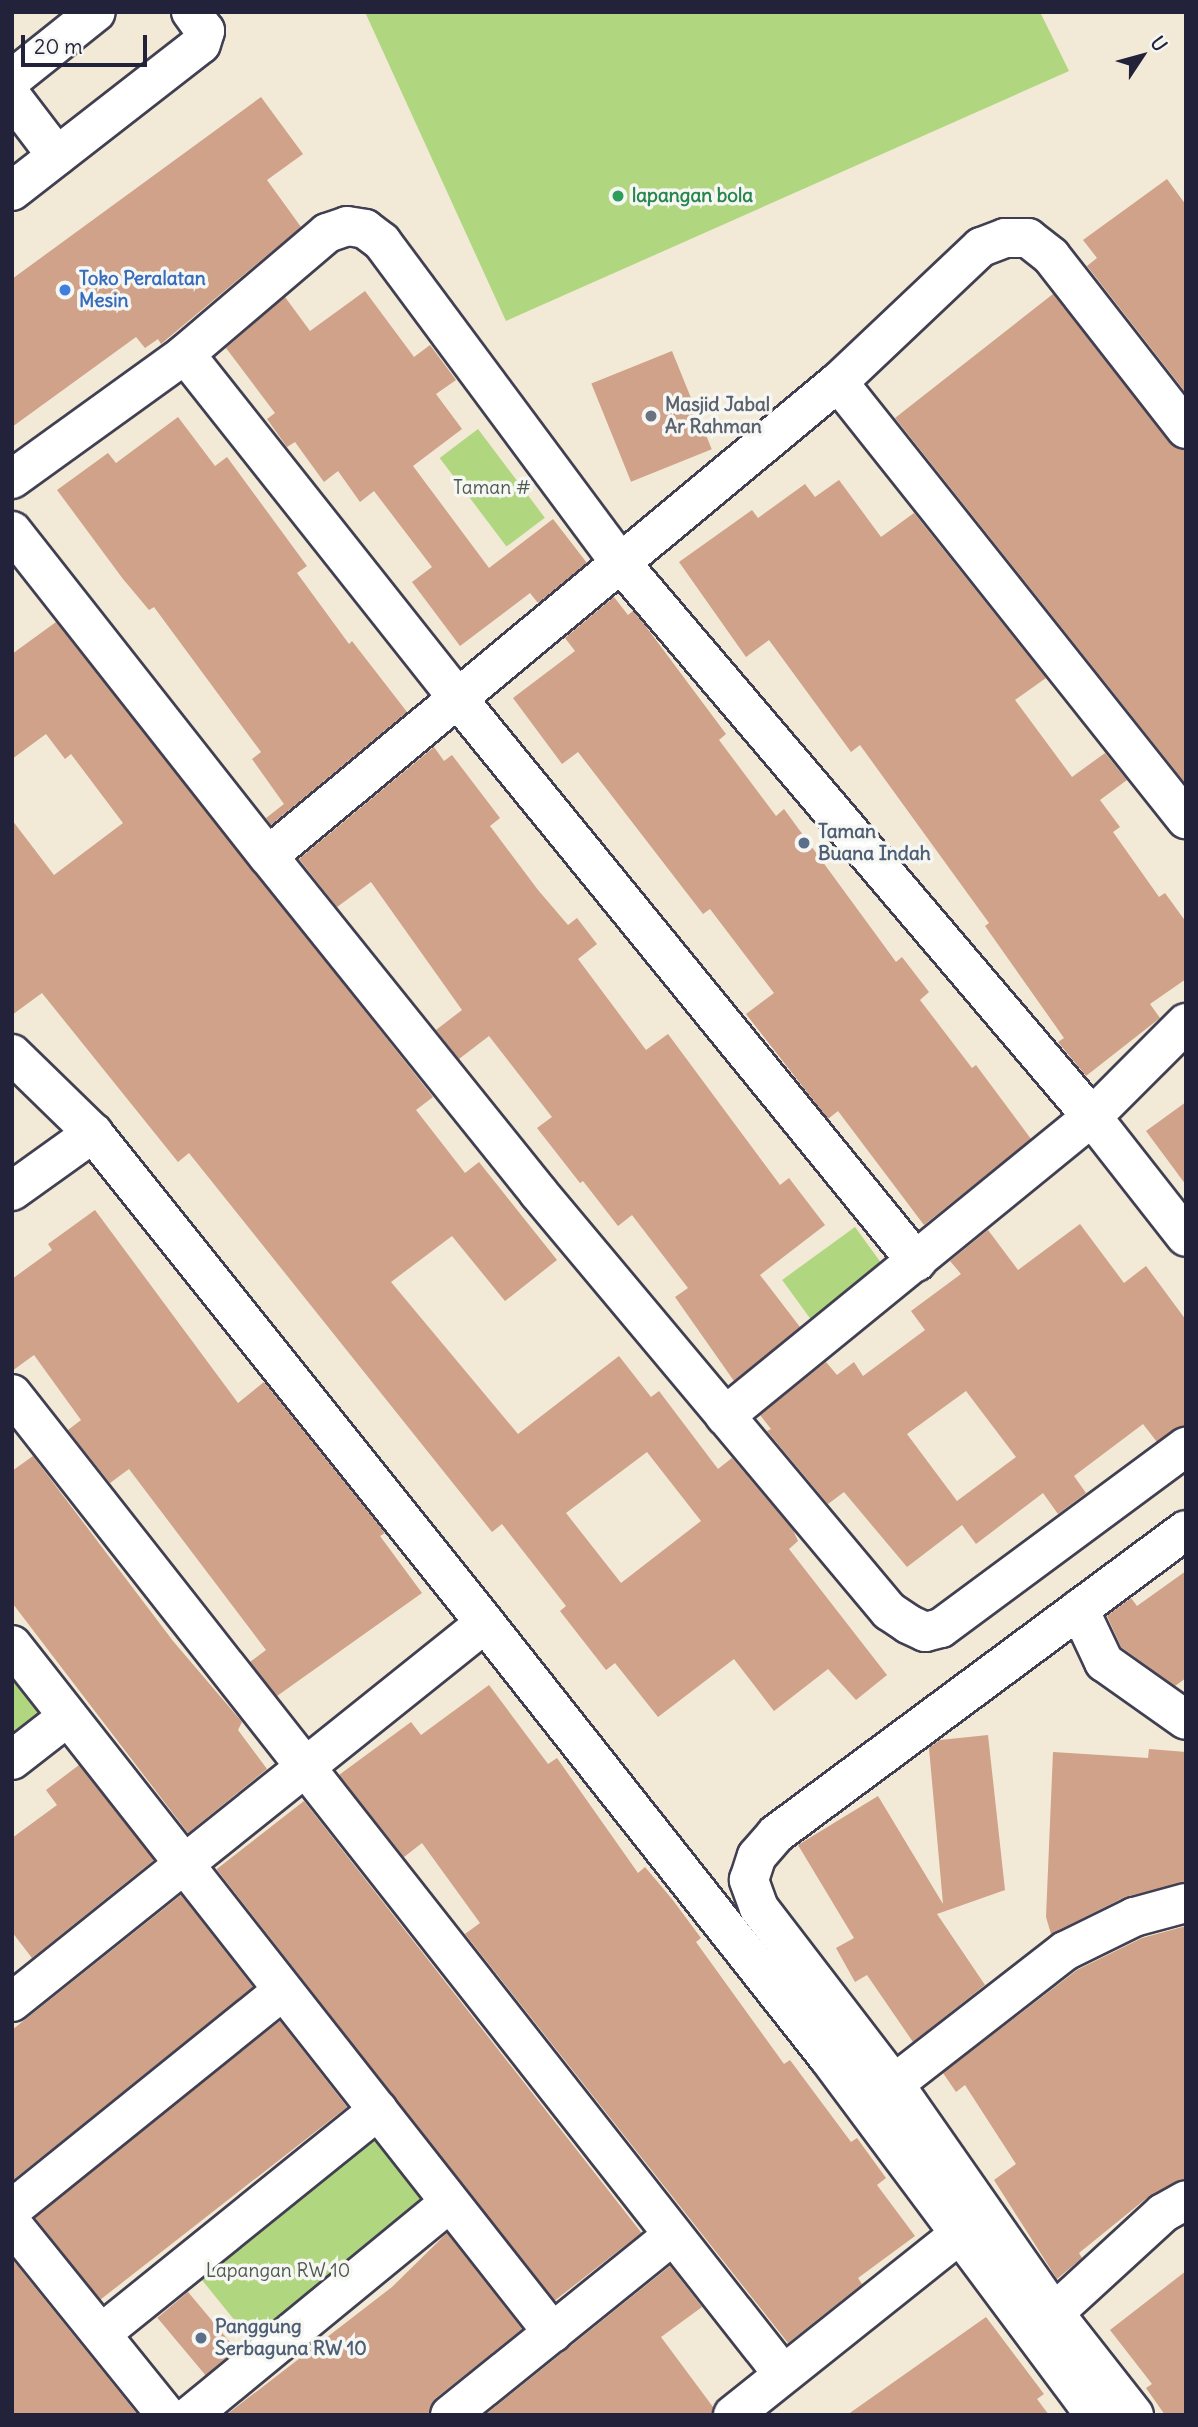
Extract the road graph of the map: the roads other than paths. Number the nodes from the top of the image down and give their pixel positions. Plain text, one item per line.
1 (96, 12) edge
2 (191, 12) edge
3 (12, 79) edge
4 (12, 97) edge
5 (57, 156) junction
6 (12, 191) edge
7 (185, 354) junction
8 (838, 382) junction
9 (1186, 429) edge
10 (12, 479) edge
11 (12, 531) edge
12 (621, 562) junction
13 (458, 699) junction
14 (1186, 819) edge
15 (268, 856) junction
16 (1186, 1023) edge
17 (12, 1054) edge
18 (1092, 1116) junction
19 (93, 1133) junction
20 (12, 1191) edge
21 (1186, 1237) edge
22 (916, 1262) junction
23 (13, 1397) edge
24 (725, 1416) junction
25 (1186, 1447) edge
26 (1186, 1530) edge
27 (1079, 1609) junction
28 (485, 1623) junction
29 (12, 1645) edge
30 (66, 1718) junction
31 (1186, 1720) edge
32 (12, 1760) edge
33 (304, 1766) junction
34 (185, 1861) junction
35 (1186, 1903) edge
36 (282, 1991) junction
37 (12, 2002) edge
38 (828, 2057) junction
39 (894, 2084) junction
40 (379, 2110) junction
41 (1186, 2200) edge
42 (449, 2203) junction
43 (12, 2209) edge
44 (12, 2224) edge
45 (672, 2236) junction
46 (957, 2236) junction
47 (1014, 2304) junction
48 (1054, 2314) junction
49 (102, 2333) junction
50 (553, 2333) junction
51 (783, 2374) junction
52 (166, 2415) edge
53 (191, 2415) edge
54 (450, 2415) edge
55 (733, 2415) edge
56 (1095, 2415) edge
57 (1135, 2415) edge

1 - 3 street
2 - 5 street
4 - 5 street
5 - 6 street
7 - 10 street
7 - 12 street
7 - 13 street
8 - 9 street
8 - 12 street
8 - 14 street
11 - 15 street
12 - 13 street
12 - 18 street
13 - 15 street
13 - 22 street
15 - 24 street
16 - 18 street
17 - 19 street
18 - 21 street
18 - 22 street
19 - 20 street
19 - 28 street
22 - 24 street
23 - 33 street
24 - 25 street
26 - 27 street
27 - 31 street
27 - 39 street
28 - 33 street
28 - 38 street
29 - 30 street
30 - 32 street
30 - 34 street
33 - 34 street
33 - 45 street
34 - 36 street
34 - 37 street
35 - 39 street
36 - 40 street
36 - 43 street
38 - 39 street
38 - 46 street
39 - 48 street
40 - 42 street
40 - 49 street
41 - 48 street
42 - 50 street
42 - 53 street
44 - 49 street
45 - 50 street
45 - 51 street
46 - 47 street
46 - 51 street
47 - 48 street
47 - 56 street
48 - 57 street
49 - 52 street
50 - 54 street
51 - 55 street

